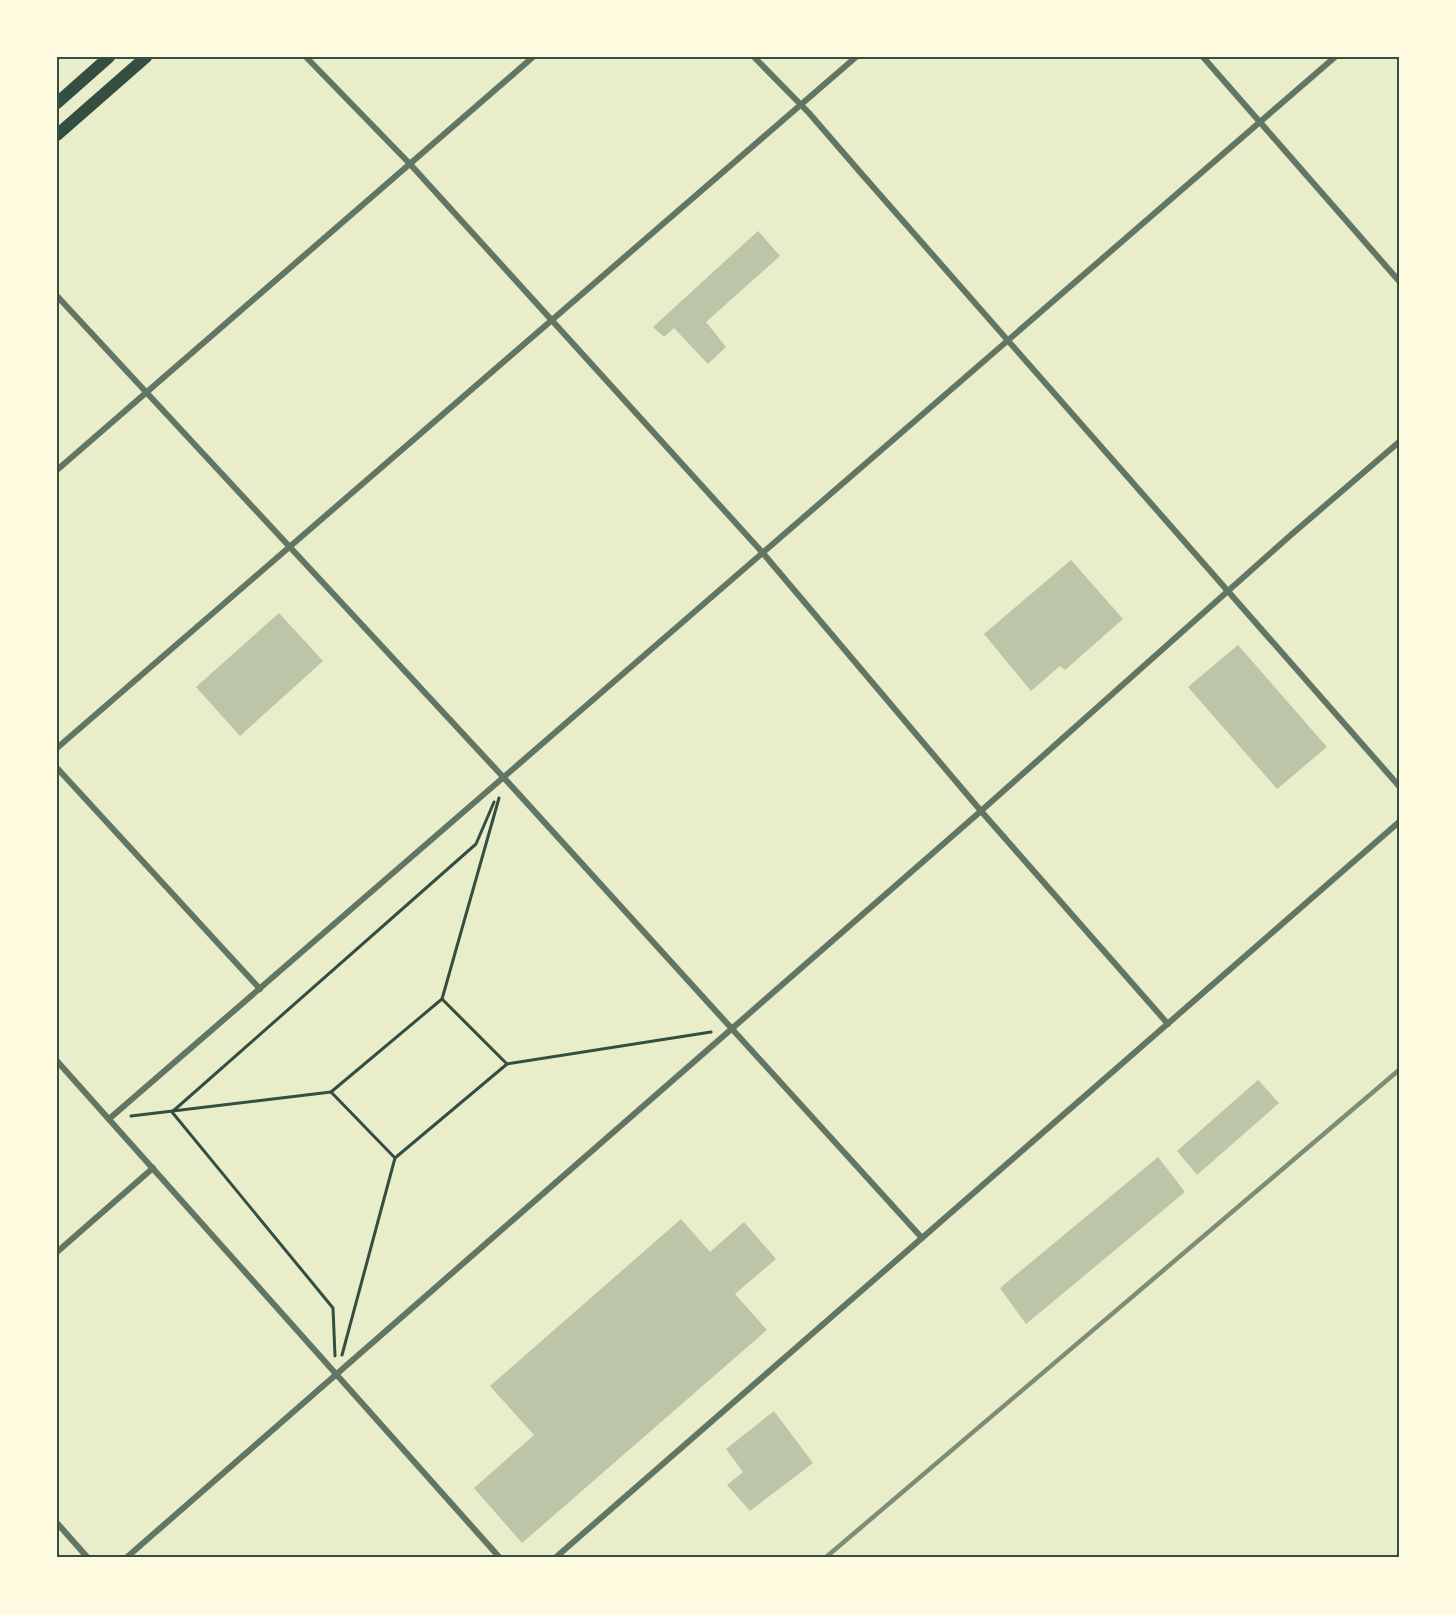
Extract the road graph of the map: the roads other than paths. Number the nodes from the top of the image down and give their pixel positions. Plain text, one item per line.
1 (109, 57) edge
2 (146, 57) edge
3 (306, 57) edge
4 (533, 57) edge
5 (754, 57) edge
6 (856, 57) edge
7 (1203, 57) edge
8 (1335, 57) edge
9 (57, 103) edge
10 (802, 105) junction
11 (1260, 121) junction
12 (57, 135) edge
13 (410, 164) junction
14 (1399, 281) edge
15 (57, 296) edge
16 (552, 321) junction
17 (1007, 339) junction
18 (147, 392) junction
19 (1399, 442) edge
20 (57, 470) edge
21 (291, 546) junction
22 (762, 552) junction
23 (1228, 592) junction
24 (57, 748) edge
25 (57, 768) edge
26 (505, 779) junction
27 (1399, 786) edge
28 (981, 811) junction
29 (1399, 822) edge
30 (260, 989) junction
31 (1168, 1024) junction
32 (730, 1029) junction
33 (57, 1061) edge
34 (109, 1119) junction
35 (153, 1168) junction
36 (922, 1238) junction
37 (57, 1252) edge
38 (336, 1374) junction
39 (57, 1523) edge
40 (88, 1558) edge
41 (126, 1558) edge
42 (500, 1558) edge
43 (555, 1558) edge

1 - 9 main road
2 - 12 main road
3 - 13 street
4 - 13 street
5 - 10 street
6 - 10 street
7 - 11 street
8 - 11 street
10 - 16 street
10 - 17 street
11 - 14 street
11 - 17 street
13 - 16 street
13 - 18 street
15 - 18 street
16 - 21 street
16 - 22 street
17 - 22 street
17 - 23 street
18 - 20 street
18 - 21 street
19 - 23 street
21 - 24 street
21 - 26 street
22 - 26 street
22 - 28 street
23 - 27 street
23 - 28 street
25 - 30 street
26 - 30 street
26 - 32 street
28 - 31 street
28 - 32 street
29 - 31 street
30 - 34 street
31 - 36 street
32 - 36 street
32 - 38 street
33 - 34 street
34 - 35 street
35 - 37 street
35 - 38 street
36 - 43 street
38 - 41 street
38 - 42 street
39 - 40 street

